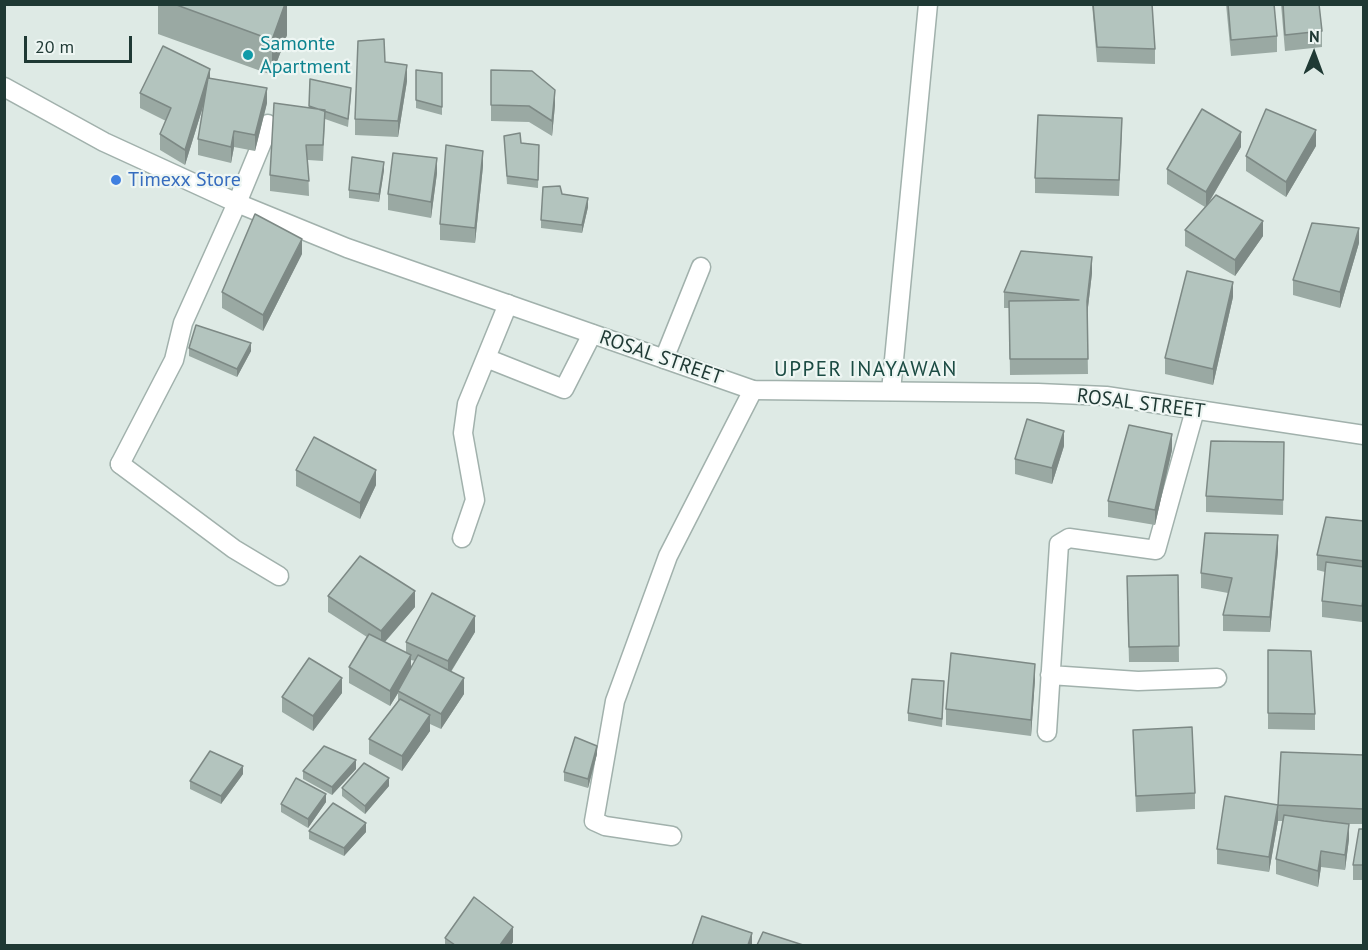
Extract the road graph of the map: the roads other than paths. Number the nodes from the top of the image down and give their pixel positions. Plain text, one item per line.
1 (928, 4) edge
2 (4, 87) edge
3 (268, 124) dead end
4 (237, 203) junction
5 (702, 267) dead end
6 (508, 304) junction
7 (592, 334) junction
8 (486, 358) junction
9 (664, 359) junction
10 (753, 390) junction
11 (891, 391) junction
12 (1195, 410) junction
13 (1364, 435) edge
14 (462, 538) dead end
15 (279, 576) dead end
16 (1050, 675) junction
17 (1217, 678) dead end
18 (1047, 732) dead end
19 (672, 836) dead end

1 - 11 street
2 - 4 street, ROSAL STREET
3 - 4 street
4 - 6 street, ROSAL STREET
4 - 15 street
5 - 9 street
6 - 7 street, ROSAL STREET
6 - 8 street
7 - 8 street
7 - 9 street, ROSAL STREET
8 - 14 street
9 - 10 street, ROSAL STREET
10 - 11 street, ROSAL STREET
10 - 19 street
11 - 12 street, ROSAL STREET
12 - 13 street, ROSAL STREET
12 - 16 street
16 - 17 street
16 - 18 street

